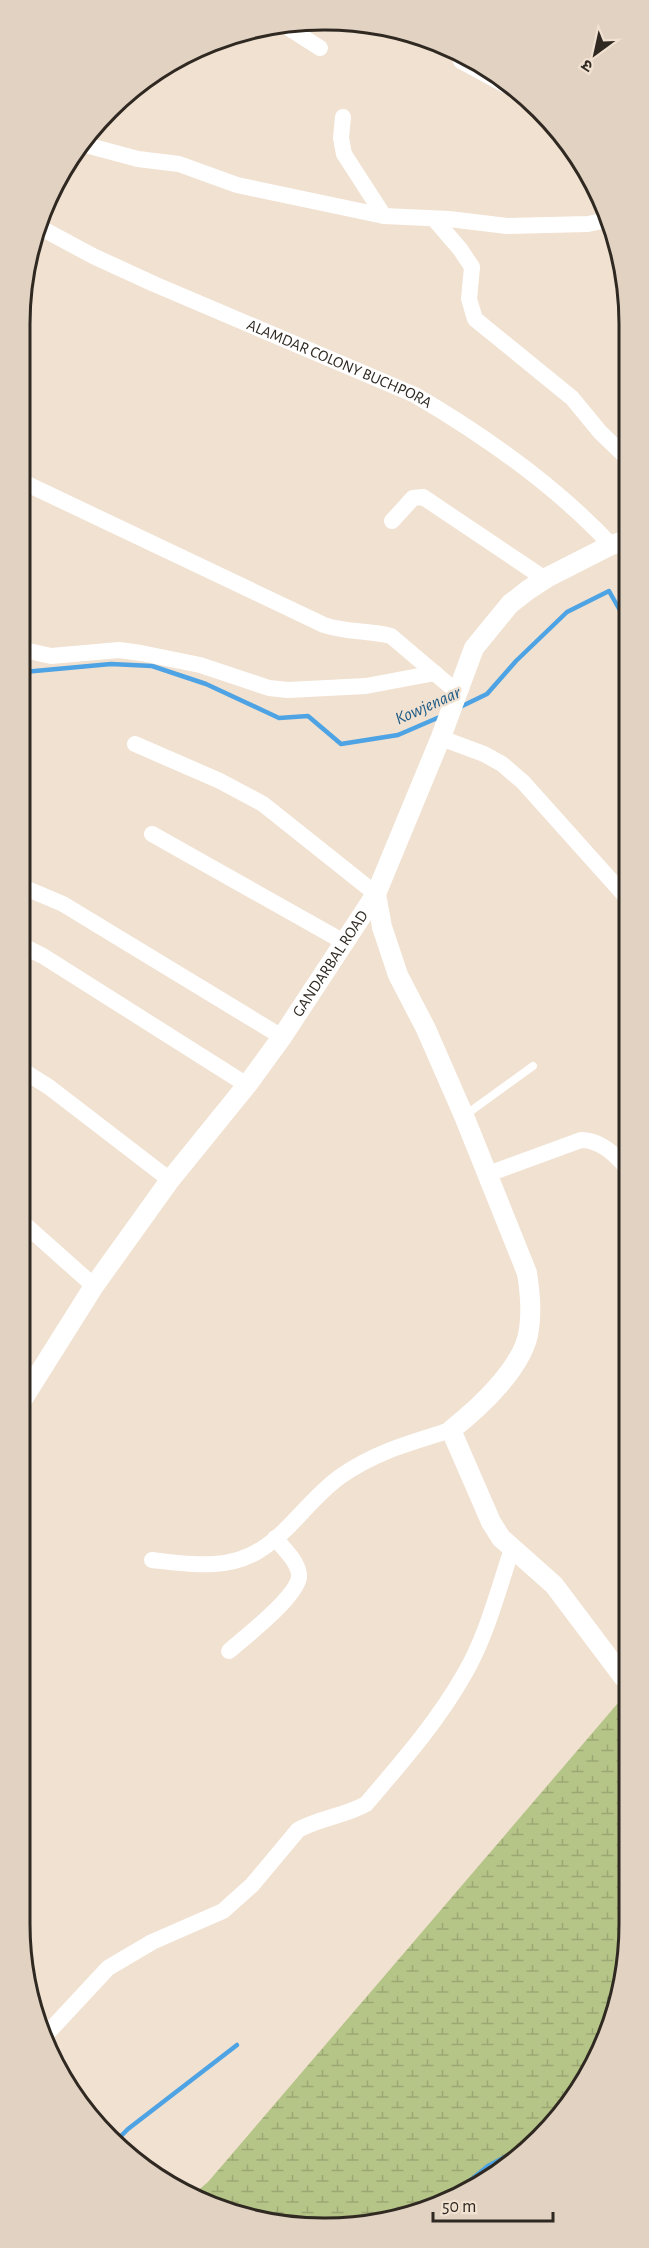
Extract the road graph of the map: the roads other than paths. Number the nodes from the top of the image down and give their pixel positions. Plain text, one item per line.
1 (295, 32) edge
2 (320, 48) dead end
3 (343, 117) dead end
4 (90, 146) edge
5 (384, 216) junction
6 (435, 220) junction
7 (600, 221) edge
8 (46, 231) edge
9 (619, 450) edge
10 (30, 485) edge
11 (392, 521) dead end
12 (619, 543) edge
13 (545, 579) junction
14 (30, 652) edge
15 (435, 674) junction
16 (457, 692) junction
17 (441, 737) junction
18 (135, 744) dead end
19 (152, 834) dead end
20 (619, 889) edge
21 (30, 891) edge
22 (376, 894) junction
23 (344, 942) junction
24 (30, 950) edge
25 (282, 1036) junction
26 (533, 1066) dead end
27 (30, 1075) edge
28 (247, 1085) junction
29 (464, 1116) junction
30 (619, 1160) edge
31 (488, 1174) junction
32 (170, 1180) junction
33 (30, 1229) edge
34 (94, 1286) junction
35 (30, 1376) edge
36 (451, 1430) junction
37 (275, 1538) junction
38 (512, 1549) junction
39 (153, 1560) dead end
40 (229, 1651) dead end
41 (619, 1671) edge
42 (50, 2030) edge

1 - 2 street
3 - 5 street
4 - 5 street
5 - 6 street
6 - 7 street
6 - 9 street
8 - 12 street, ALAMDAR COLONY BUCHPORA
10 - 15 street
11 - 13 street
12 - 13 street, GANDARBAL ROAD
13 - 16 street, GANDARBAL ROAD
14 - 15 street
15 - 16 street
16 - 17 street, GANDARBAL ROAD
17 - 20 street
17 - 22 street, GANDARBAL ROAD
18 - 22 street
19 - 23 street
21 - 25 street
22 - 23 street, GANDARBAL ROAD
22 - 29 street
23 - 25 street, GANDARBAL ROAD
24 - 28 street
25 - 28 street, GANDARBAL ROAD
26 - 29 lane
27 - 32 street
28 - 32 street, GANDARBAL ROAD
29 - 31 street
30 - 31 street
31 - 36 street
32 - 34 street, GANDARBAL ROAD
33 - 34 street
34 - 35 street, GANDARBAL ROAD
36 - 37 street
36 - 38 street
37 - 39 street
37 - 40 street
38 - 41 street
38 - 42 street

